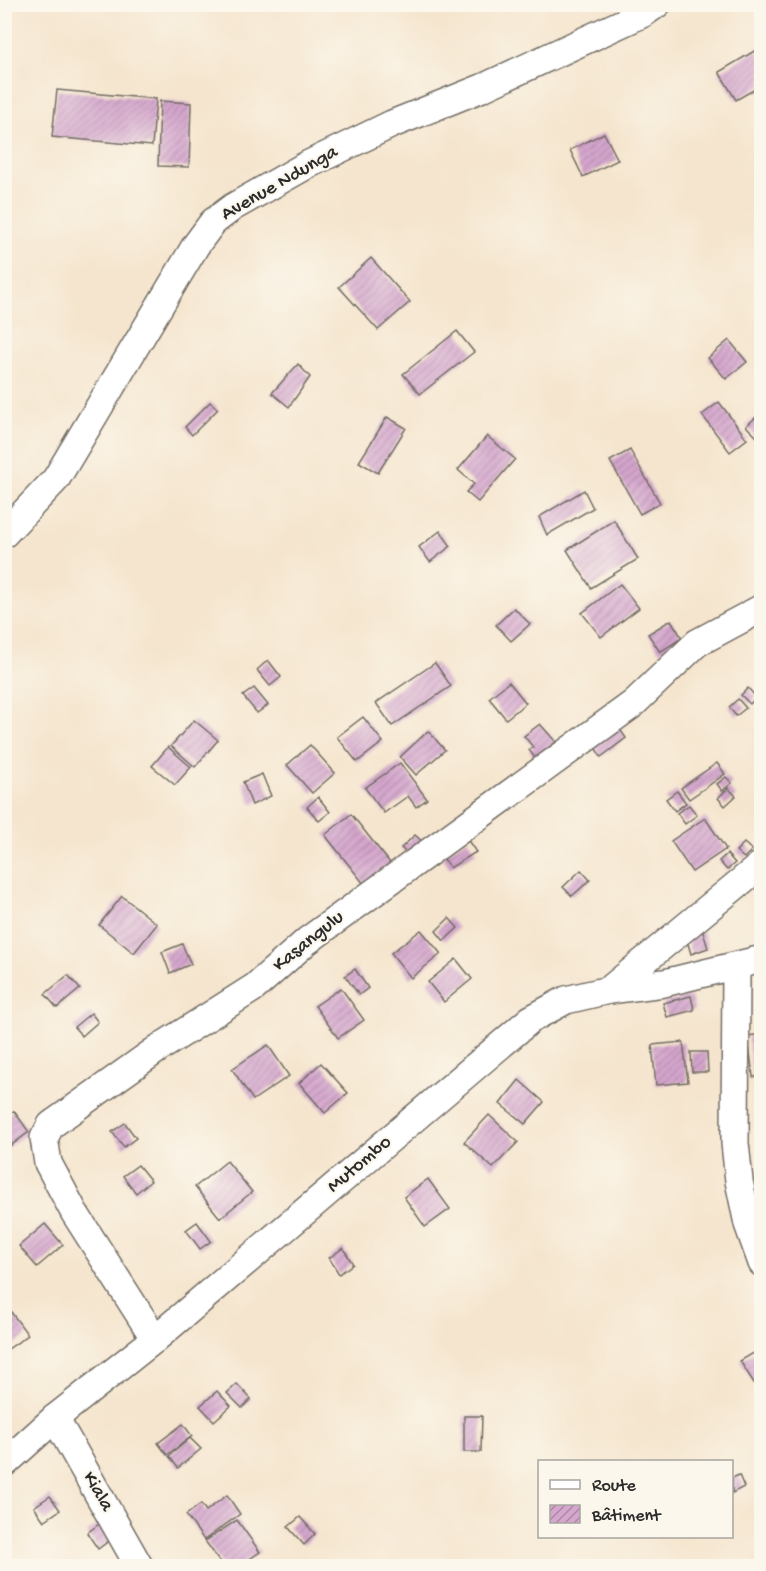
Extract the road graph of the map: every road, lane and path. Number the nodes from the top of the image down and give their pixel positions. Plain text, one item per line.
1 (657, 4) edge
2 (4, 534) edge
3 (762, 608) edge
4 (762, 864) edge
5 (762, 958) edge
6 (736, 967) junction
7 (609, 990) junction
8 (762, 1263) edge
9 (155, 1339) junction
10 (55, 1418) junction
11 (4, 1464) edge
12 (139, 1566) edge

1 - 2 street, Avenue Ndunga
3 - 9 street, Kasangulu
4 - 7 street
5 - 6 street, Mutombo
6 - 7 street, Mutombo
6 - 8 street
7 - 9 street, Mutombo
9 - 10 street, Mutombo
10 - 11 street, Mutombo
10 - 12 street, Kiala

